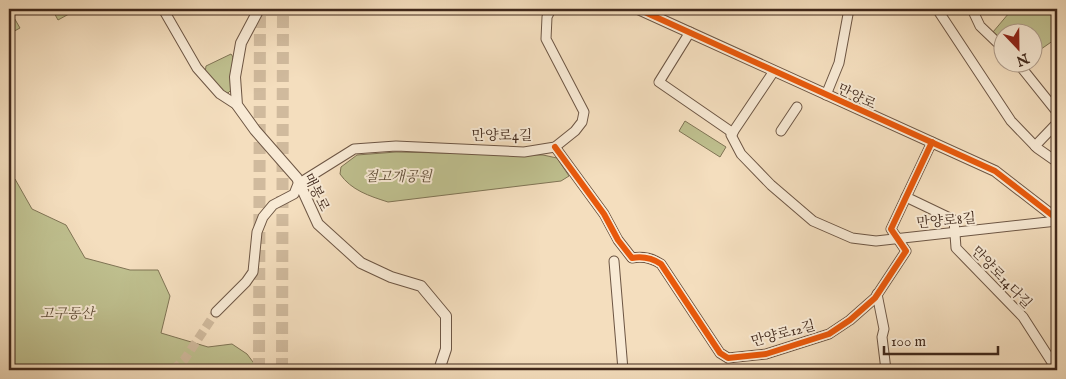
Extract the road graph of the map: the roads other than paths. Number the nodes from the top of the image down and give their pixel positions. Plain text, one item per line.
1 (163, 9) edge
2 (259, 9) edge
3 (551, 9) edge
4 (638, 9) edge
5 (849, 9) edge
6 (937, 9) edge
7 (972, 9) edge
8 (690, 32) junction
9 (994, 39) edge
10 (774, 71) junction
11 (1025, 72) edge
12 (826, 95) junction
13 (237, 105) junction
14 (797, 106) dead end
15 (1057, 112) edge
16 (1057, 123) edge
17 (781, 131) dead end
18 (733, 133) junction
19 (932, 142) junction
20 (1035, 146) junction
21 (555, 147) junction
22 (1057, 162) edge
23 (298, 184) junction
24 (906, 197) junction
25 (1057, 220) edge
26 (955, 234) junction
27 (897, 238) junction
28 (614, 261) dead end
29 (877, 294) junction
30 (216, 312) tunnel mouth
31 (1054, 365) edge
32 (439, 370) edge
33 (623, 370) edge
34 (886, 370) edge

1 - 13 street
2 - 13 street
3 - 21 street, 만양로4길
4 - 8 street, 만양로
5 - 12 street
6 - 20 street
7 - 9 street
8 - 10 street, 만양로
8 - 18 street
10 - 12 street, 만양로
10 - 18 street
11 - 15 street
12 - 19 street, 만양로
13 - 23 street, 매봉로
14 - 17 street
16 - 20 street
18 - 27 street, 만양로8길
19 - 24 street, 만양로12길
19 - 25 street, 만양로
20 - 22 street
21 - 23 street, 만양로4길
21 - 29 street, 만양로12길
23 - 30 street, 만양로4길
23 - 32 street, 매봉로
24 - 26 street, 만양로14다길
24 - 27 street, 만양로12길
25 - 26 street, 만양로8길
26 - 27 street, 만양로8길
26 - 31 street, 만양로14다길
27 - 29 street, 만양로12길
28 - 33 street
29 - 34 street

